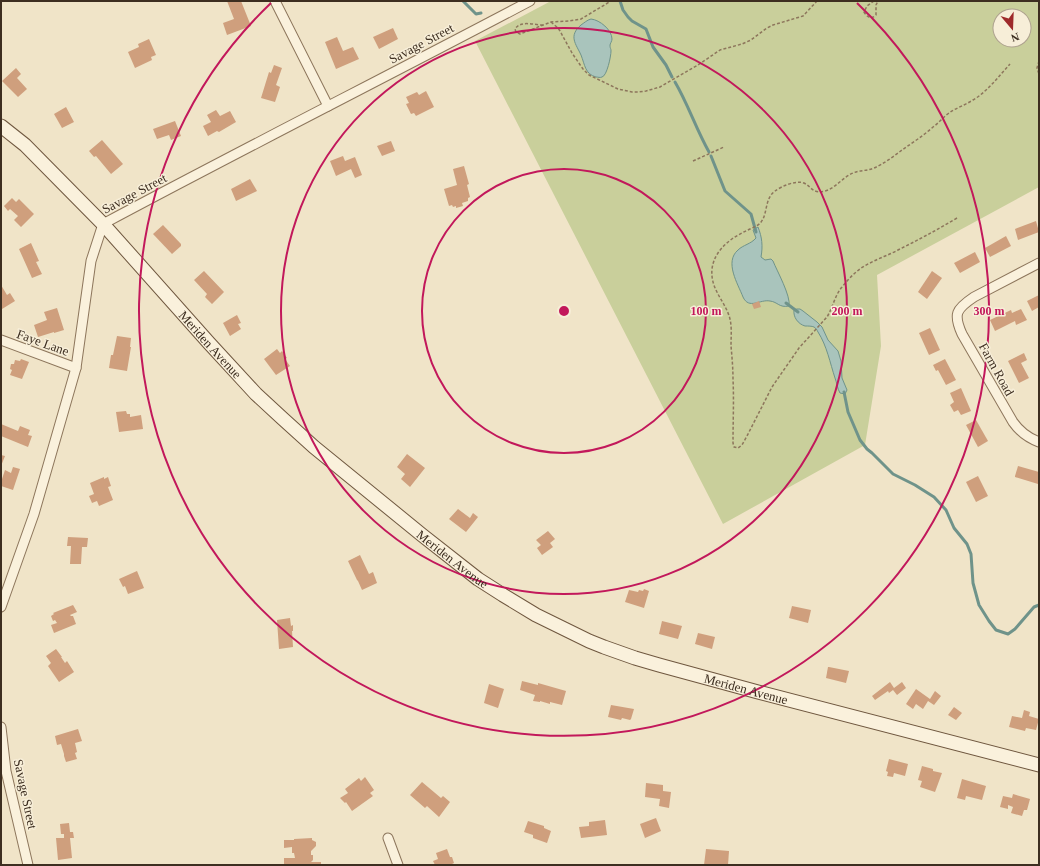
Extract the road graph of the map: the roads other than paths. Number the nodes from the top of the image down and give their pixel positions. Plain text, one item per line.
1 (275, 1) edge
2 (530, 1) edge
3 (328, 106) junction
4 (1, 126) edge
5 (103, 224) junction
6 (1039, 263) edge
7 (1, 340) edge
8 (76, 368) junction
9 (1039, 442) edge
10 (1, 607) edge
11 (1, 727) edge
12 (1039, 764) edge
13 (388, 838) dead end
14 (28, 865) edge
15 (398, 865) edge

1 - 3 street
2 - 3 street, Savage Street
3 - 5 street, Savage Street
4 - 5 main road, Meriden Avenue
5 - 8 street, Savage Street
5 - 12 main road, Meriden Avenue
6 - 9 street, Farm Road
7 - 8 street, Faye Lane
8 - 10 street, Savage Street
11 - 14 street, Savage Street
13 - 15 street

